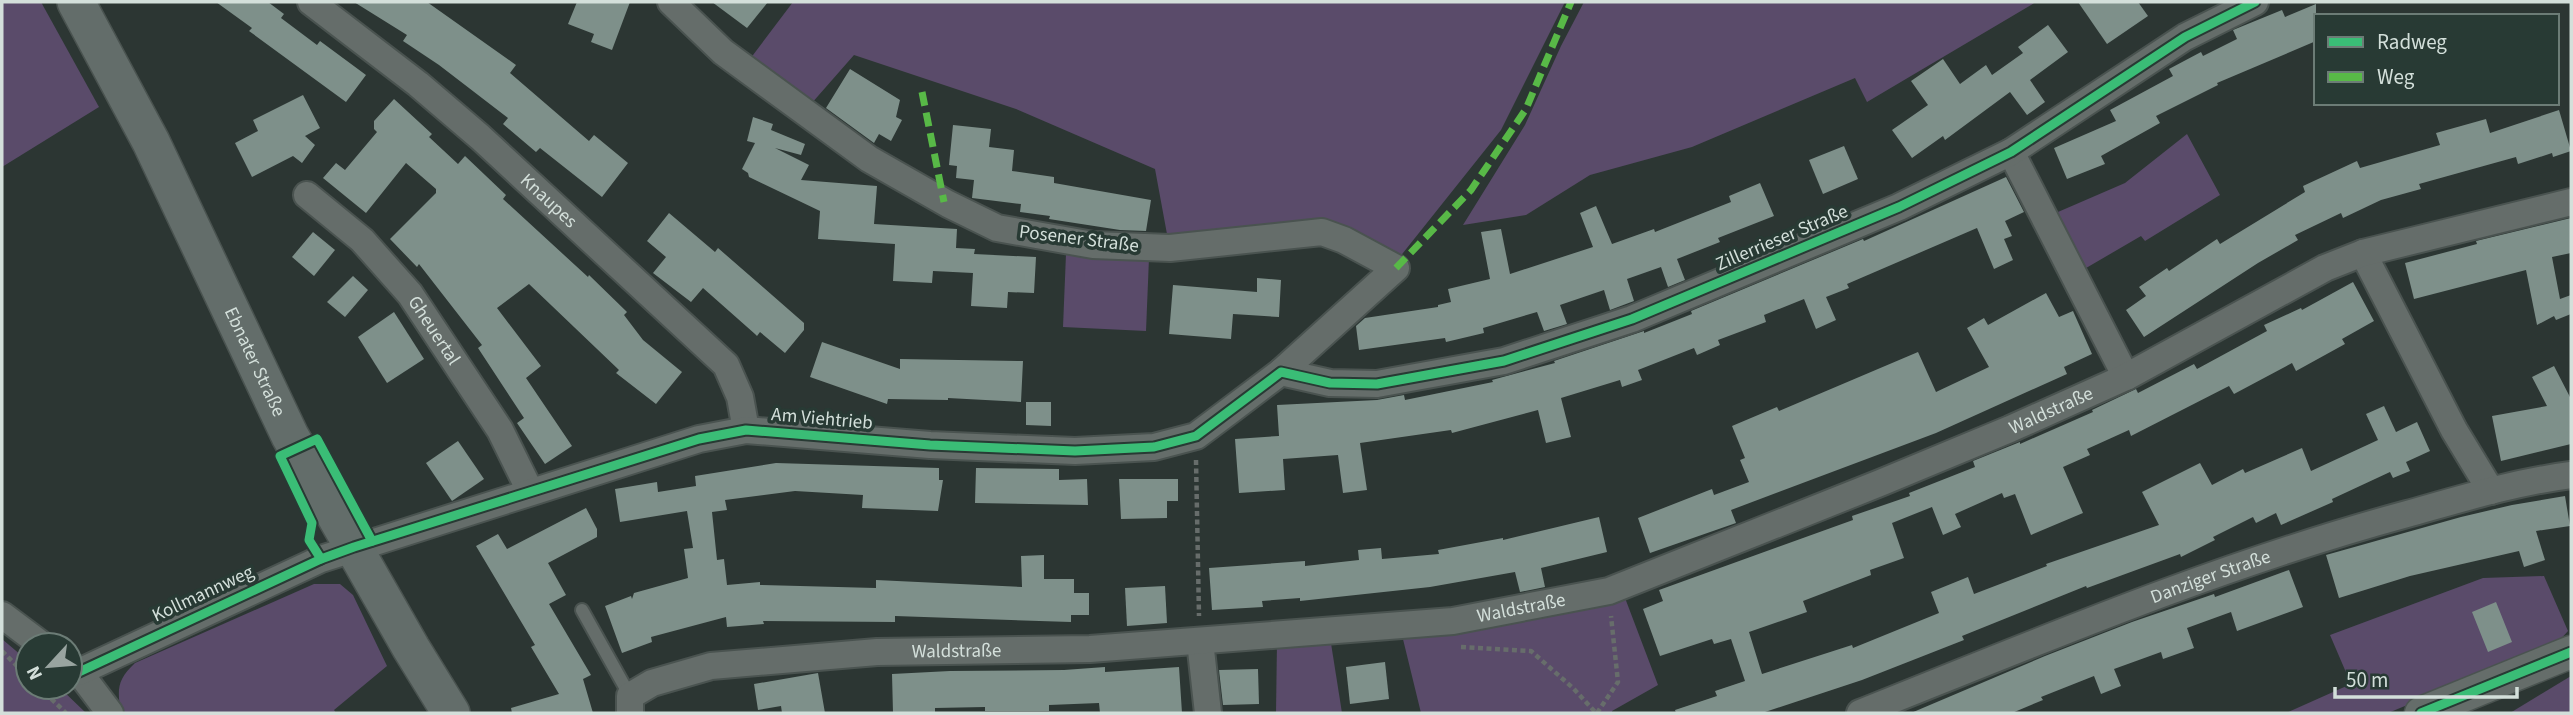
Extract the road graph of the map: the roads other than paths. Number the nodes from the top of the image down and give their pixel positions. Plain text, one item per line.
1 (76, 2) edge
2 (312, 2) edge
3 (671, 2) edge
4 (2251, 2) edge
5 (2011, 152) junction
6 (306, 195) dead end
7 (2571, 202) edge
8 (2363, 253) junction
9 (1281, 372) junction
10 (2126, 377) junction
11 (746, 430) junction
12 (2571, 475) edge
13 (530, 491) junction
14 (2491, 491) junction
15 (354, 547) junction
16 (582, 610) dead end
17 (2, 615) edge
18 (23, 631) edge
19 (1200, 641) junction
20 (2571, 652) edge
21 (84, 665) edge
22 (84, 681) edge
23 (630, 705) edge
24 (110, 713) edge
25 (451, 713) edge
26 (1208, 713) edge
27 (1860, 713) edge
28 (2421, 713) edge

1 - 15 main road, Ebnater Straße
2 - 11 street, Knaupes
3 - 9 street, Posener Straße
4 - 5 street, Zillerrieser Straße
5 - 9 street, Zillerrieser Straße
5 - 10 street
6 - 13 street, Gheuertal
7 - 8 street, Waldstraße
8 - 10 street, Waldstraße
8 - 14 street
9 - 11 street, Am Viehtrieb
10 - 19 street, Waldstraße
11 - 13 street, Am Viehtrieb
12 - 14 street, Danziger Straße
13 - 15 street, Am Viehtrieb
14 - 27 street, Danziger Straße
15 - 21 street, Kollmannweg
15 - 25 main road, Ebnater Straße
16 - 23 lane
17 - 18 street
19 - 23 street, Waldstraße
19 - 26 street
20 - 28 street
22 - 24 street, Kollmannweg

